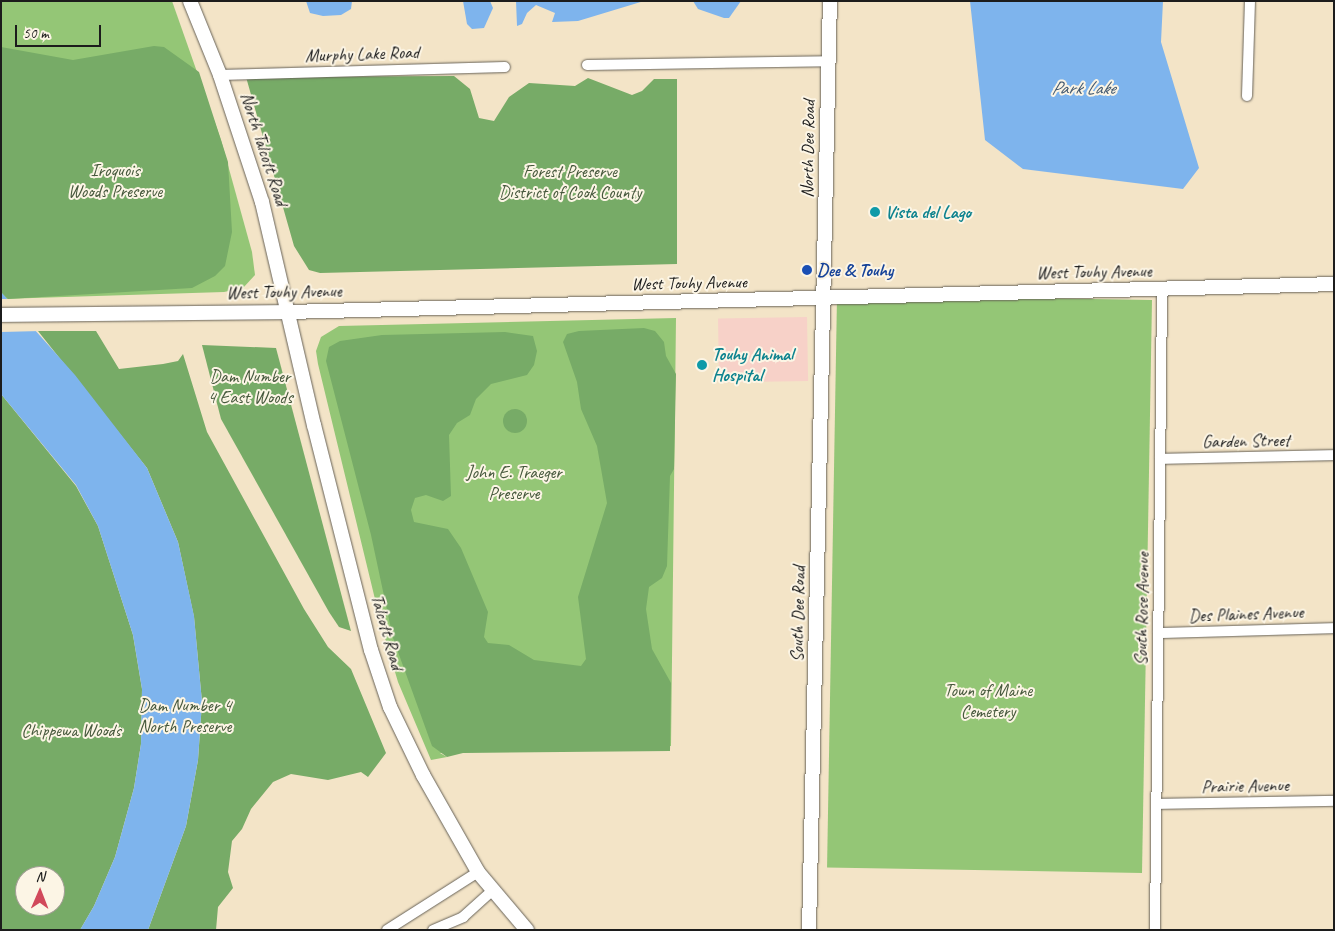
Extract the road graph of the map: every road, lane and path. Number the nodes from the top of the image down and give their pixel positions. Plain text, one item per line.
1 (190, 1) edge
2 (830, 1) edge
3 (1250, 1) edge
4 (829, 60) junction
5 (587, 65) dead end
6 (505, 67) dead end
7 (220, 75) junction
8 (1247, 96) dead end
9 (1334, 284) edge
10 (1162, 289) junction
11 (824, 298) junction
12 (288, 312) junction
13 (1, 316) edge
14 (1334, 455) edge
15 (1160, 459) junction
16 (1334, 628) edge
17 (1158, 633) junction
18 (1334, 801) edge
19 (1157, 804) junction
20 (478, 872) junction
21 (492, 892) junction
22 (387, 930) edge
23 (433, 930) edge
24 (527, 930) edge
25 (809, 930) edge
26 (1155, 930) edge

1 - 7 main road, North Talcott Road
2 - 4 main road, North Dee Road
3 - 8 street
4 - 5 street
4 - 11 main road, North Dee Road
6 - 7 street, Murphy Lake Road
7 - 12 main road, North Talcott Road
9 - 10 main road, West Touhy Avenue
10 - 11 main road, West Touhy Avenue
10 - 15 street, South Rose Avenue
11 - 12 main road, West Touhy Avenue
11 - 25 main road, South Dee Road
12 - 13 main road, West Touhy Avenue
12 - 20 main road, Talcott Road
14 - 15 street, Garden Street
15 - 17 street, South Rose Avenue
16 - 17 street, Des Plaines Avenue
17 - 19 street, South Rose Avenue
18 - 19 street, Prairie Avenue
19 - 26 street, South Rose Avenue
20 - 21 main road, Talcott Road
20 - 22 street
21 - 23 street
21 - 24 main road, Talcott Road

